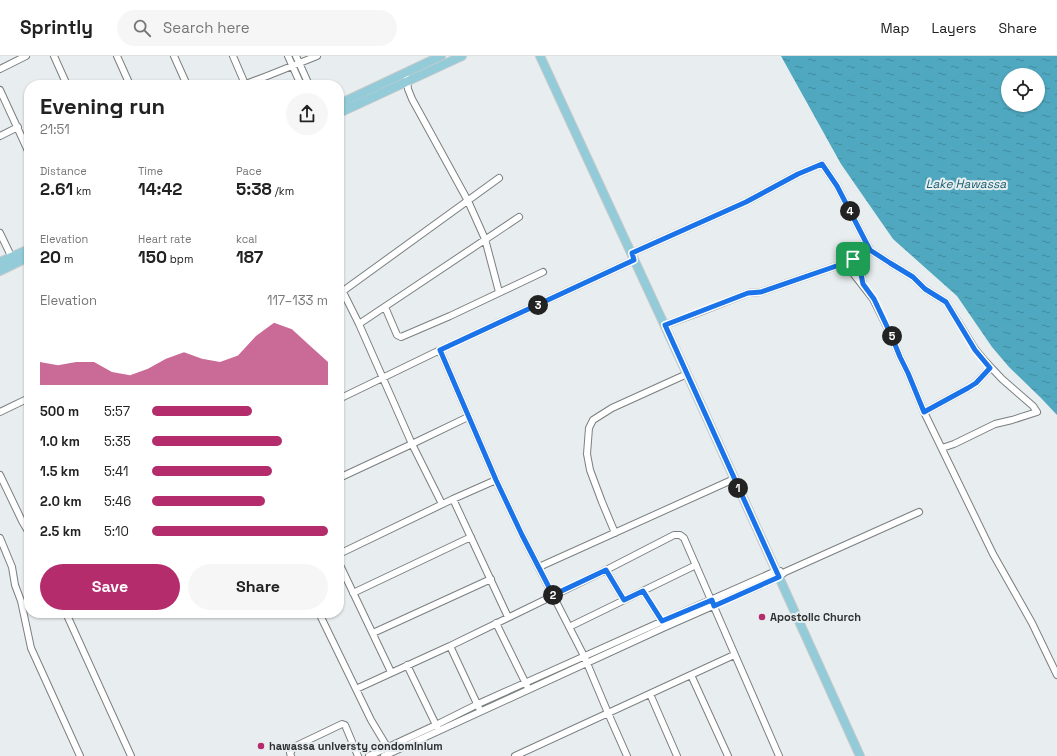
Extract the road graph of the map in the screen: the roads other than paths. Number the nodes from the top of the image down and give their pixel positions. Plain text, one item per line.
1 (26, 56) edge
2 (54, 56) edge
3 (116, 56) edge
4 (174, 56) edge
5 (233, 56) edge
6 (288, 56) edge
7 (296, 56) edge
8 (317, 56) edge
9 (441, 56) edge
10 (462, 56) edge
11 (540, 56) edge
12 (300, 63) junction
13 (293, 66) junction
14 (0, 68) edge
15 (407, 76) junction
16 (65, 80) edge
17 (128, 80) edge
18 (185, 80) edge
19 (242, 80) edge
20 (256, 80) edge
21 (299, 80) edge
22 (307, 80) edge
23 (0, 90) edge
24 (344, 102) edge
25 (344, 110) edge
26 (18, 127) junction
27 (0, 136) edge
28 (24, 141) edge
29 (498, 178) dead end
30 (468, 201) junction
31 (519, 217) dead end
32 (0, 233) edge
33 (485, 239) junction
34 (870, 250) junction
35 (24, 252) edge
36 (633, 256) junction
37 (24, 258) edge
38 (853, 259) junction
39 (13, 260) junction
40 (0, 262) edge
41 (845, 263) junction
42 (0, 271) edge
43 (543, 272) dead end
44 (863, 284) junction
45 (499, 292) junction
46 (344, 294) edge
47 (344, 298) edge
48 (385, 307) junction
49 (359, 324) junction
50 (665, 325) junction
51 (440, 350) junction
52 (990, 368) junction
53 (687, 374) junction
54 (383, 377) junction
55 (344, 396) edge
56 (24, 400) edge
57 (0, 412) edge
58 (924, 412) junction
59 (468, 417) junction
60 (412, 444) junction
61 (942, 448) junction
62 (0, 475) edge
63 (344, 476) edge
64 (734, 478) junction
65 (496, 480) junction
66 (453, 499) junction
67 (442, 504) junction
68 (919, 512) dead end
69 (24, 524) edge
70 (615, 532) junction
71 (471, 537) junction
72 (0, 538) edge
73 (344, 552) edge
74 (696, 565) junction
75 (539, 567) junction
76 (606, 570) junction
77 (780, 573) junction
78 (344, 574) edge
79 (491, 579) junction
80 (643, 591) junction
81 (353, 593) junction
82 (553, 595) junction
83 (624, 600) junction
84 (713, 603) junction
85 (24, 615) edge
86 (508, 617) junction
87 (25, 618) edge
88 (68, 618) edge
89 (321, 618) edge
90 (496, 623) junction
91 (664, 624) junction
92 (569, 627) junction
93 (373, 634) junction
94 (450, 646) junction
95 (734, 655) junction
96 (584, 656) junction
97 (587, 663) junction
98 (407, 665) junction
99 (391, 672) junction
100 (691, 675) junction
101 (1057, 675) edge
102 (525, 683) junction
103 (356, 689) junction
104 (528, 689) junction
105 (650, 694) junction
106 (478, 704) junction
107 (481, 711) junction
108 (608, 713) junction
109 (437, 728) junction
110 (388, 753) edge
111 (80, 756) edge
112 (131, 756) edge
113 (291, 756) edge
114 (358, 756) edge
115 (369, 756) edge
116 (515, 756) edge
117 (627, 756) edge
118 (678, 756) edge
119 (728, 756) edge
120 (779, 756) edge
121 (860, 756) edge

1 - 14 street
2 - 16 street
3 - 17 street
4 - 18 street
5 - 19 street
6 - 13 street
7 - 12 street
8 - 12 street
9 - 15 main road
10 - 15 main road
11 - 36 main road
12 - 13 street
12 - 22 street
13 - 20 street
13 - 21 street
15 - 24 main road
15 - 25 main road
15 - 30 street
23 - 26 street
26 - 27 street
26 - 28 street
29 - 30 street
30 - 33 street
30 - 46 street
31 - 33 street
32 - 39 street
33 - 45 street
33 - 48 street
34 - 36 street
34 - 38 street
34 - 52 street
35 - 39 main road
36 - 50 main road
36 - 51 street
37 - 39 main road
38 - 41 street
38 - 44 street
39 - 40 main road
39 - 42 main road
41 - 44 street
41 - 50 street
43 - 45 street
44 - 58 street
45 - 48 street
47 - 49 street
48 - 49 street
49 - 54 street
50 - 53 main road
51 - 54 street
51 - 59 street
52 - 58 street
52 - 61 street
53 - 64 main road
53 - 70 street
54 - 55 street
54 - 60 street
56 - 57 street
58 - 61 street
59 - 60 street
59 - 65 street
60 - 63 street
60 - 67 street
61 - 101 street
62 - 69 street
64 - 70 street
64 - 77 main road
65 - 66 street
65 - 75 street
66 - 67 street
66 - 71 street
67 - 73 street
68 - 77 street
70 - 75 street
71 - 79 street
71 - 81 street
72 - 85 street
74 - 76 street
74 - 80 street
74 - 84 street
75 - 82 street
76 - 82 street
76 - 83 street
77 - 84 street
77 - 121 main road
78 - 81 street
79 - 86 street
79 - 93 street
80 - 83 street
80 - 91 street
81 - 93 street
82 - 86 street
82 - 92 street
83 - 92 street
84 - 91 street
84 - 95 street
86 - 90 street
87 - 111 street
88 - 112 street
89 - 103 street
90 - 94 street
90 - 102 street
91 - 96 street
91 - 97 street
92 - 96 street
93 - 99 street
94 - 98 street
94 - 106 street
95 - 100 street
95 - 120 street
96 - 97 street
96 - 102 street
97 - 104 street
97 - 108 street
98 - 99 street
98 - 109 street
99 - 103 street
100 - 105 street
100 - 119 street
102 - 104 street
102 - 106 street
103 - 110 street
104 - 107 street
105 - 108 street
105 - 118 street
106 - 107 street
106 - 109 street
107 - 109 street
108 - 116 street
108 - 117 street
109 - 110 street
110 - 115 street
113 - 114 street

